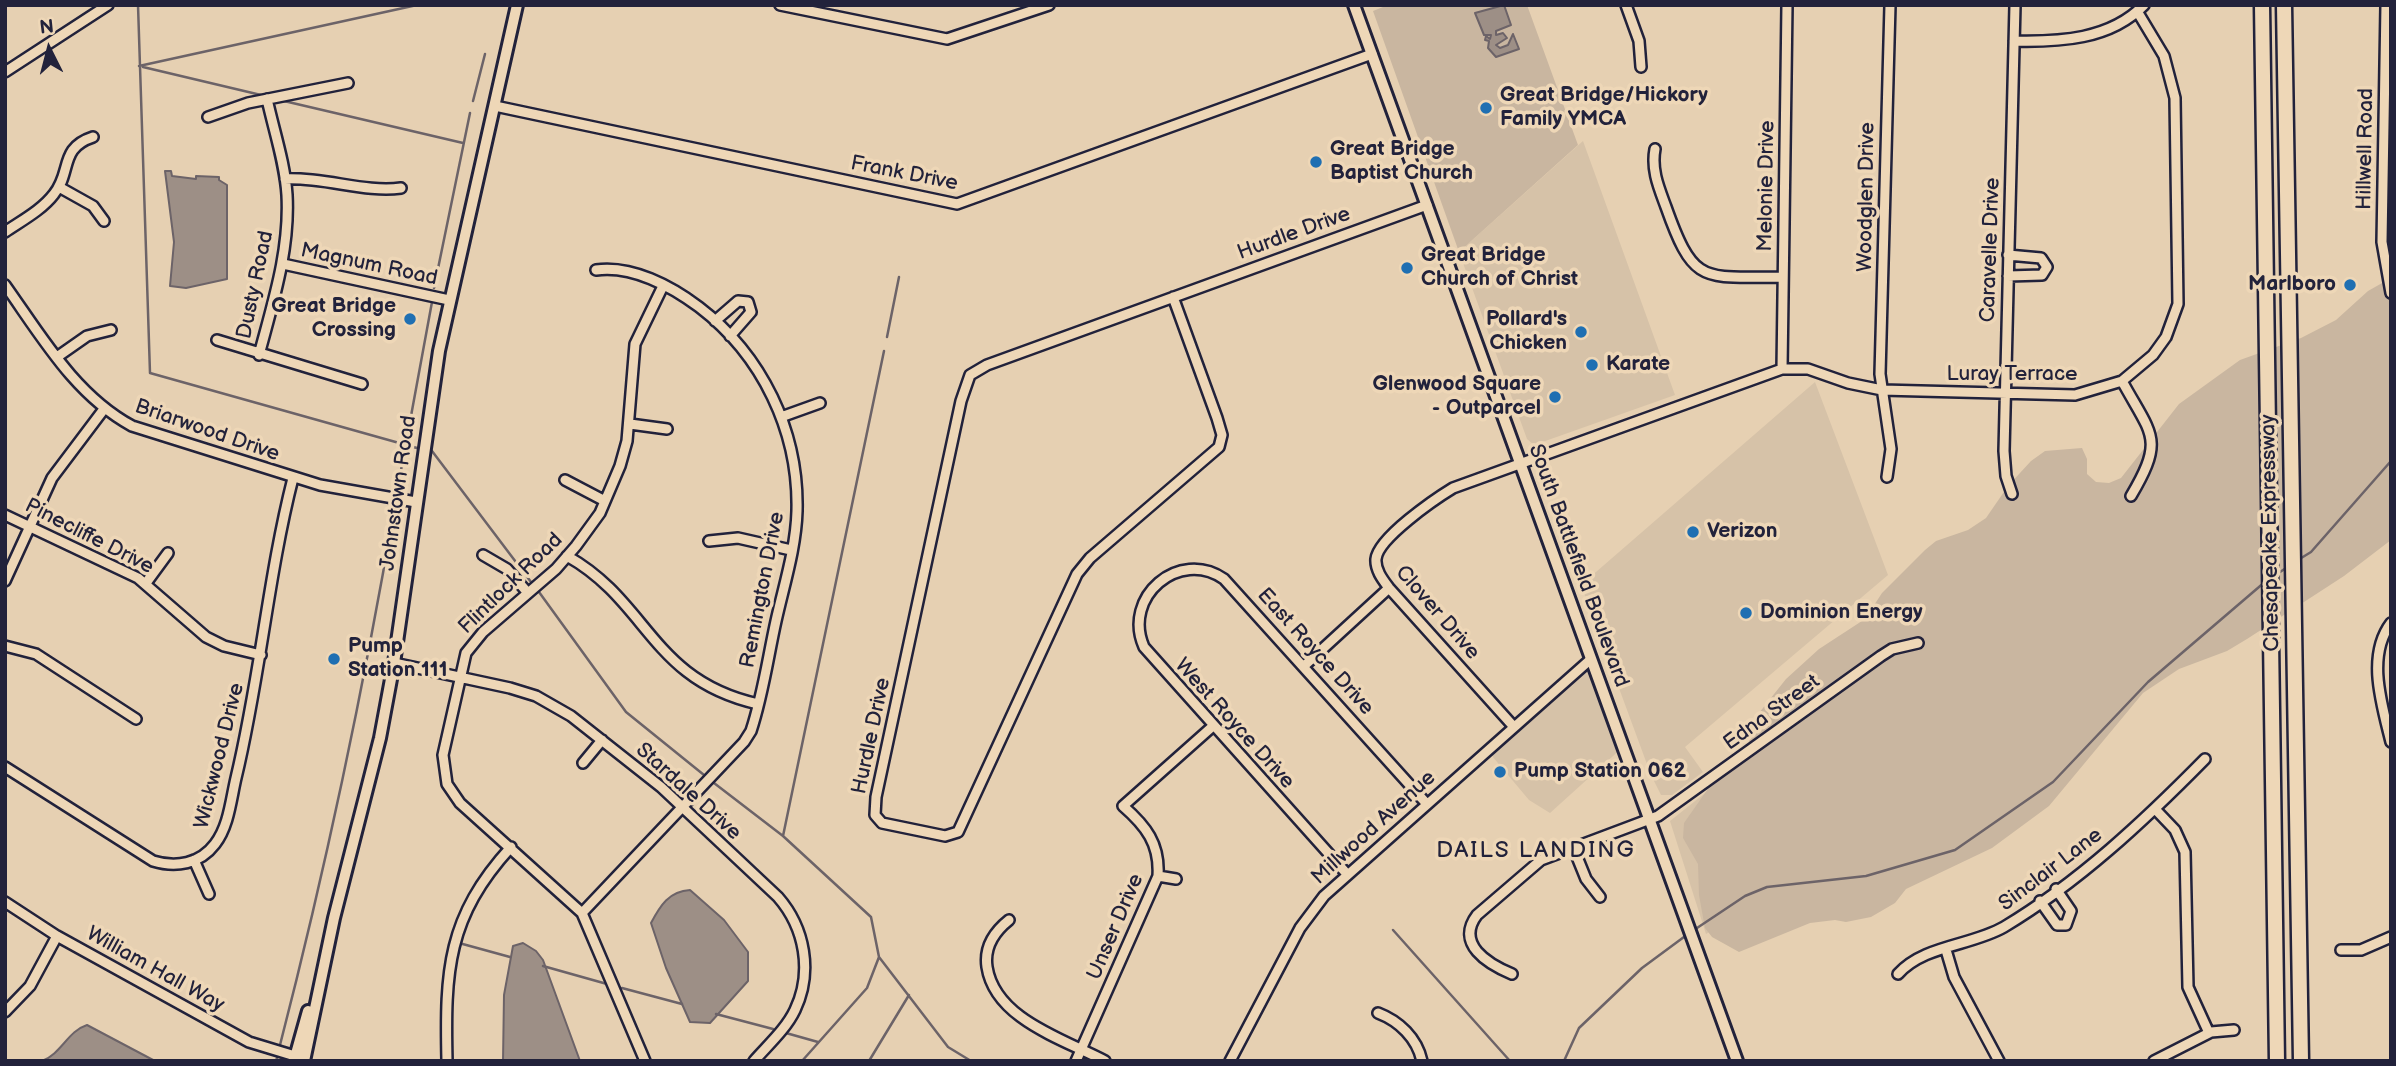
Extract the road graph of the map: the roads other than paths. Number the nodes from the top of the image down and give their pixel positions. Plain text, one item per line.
1 (108, 5) edge
2 (517, 5) edge
3 (780, 5) edge
4 (1049, 5) edge
5 (1354, 5) edge
6 (1626, 5) edge
7 (1787, 5) edge
8 (1890, 5) edge
9 (2015, 5) edge
10 (2262, 5) edge
11 (2284, 5) edge
12 (2386, 5) edge
13 (2140, 8) edge
14 (2014, 41) junction
15 (1372, 54) junction
16 (1641, 67) dead end
17 (5, 72) edge
18 (348, 83) dead end
19 (267, 99) junction
20 (495, 106) junction
21 (208, 117) dead end
22 (93, 137) dead end
23 (1655, 149) dead end
24 (2387, 169) edge
25 (285, 179) junction
26 (59, 187) junction
27 (401, 188) dead end
28 (1427, 205) junction
29 (104, 221) dead end
30 (5, 232) edge
31 (2008, 256) junction
32 (282, 264) junction
33 (596, 270) dead end
34 (2008, 276) junction
35 (1782, 277) junction
36 (5, 285) edge
37 (663, 286) junction
38 (2391, 293) edge
39 (1172, 297) junction
40 (449, 300) junction
41 (715, 321) junction
42 (111, 330) dead end
43 (730, 336) junction
44 (217, 340) dead end
45 (259, 355) junction
46 (57, 357) junction
47 (1782, 369) junction
48 (2122, 381) junction
49 (362, 384) dead end
50 (1882, 390) junction
51 (2005, 394) junction
52 (820, 403) dead end
53 (104, 409) junction
54 (781, 417) junction
55 (631, 424) junction
56 (667, 429) dead end
57 (1520, 461) junction
58 (1887, 477) dead end
59 (293, 478) junction
60 (565, 480) dead end
61 (2012, 495) dead end
62 (2131, 496) dead end
63 (605, 501) junction
64 (416, 502) junction
65 (5, 515) edge
66 (29, 526) junction
67 (709, 541) dead end
68 (792, 550) junction
69 (168, 553) dead end
70 (482, 555) dead end
71 (568, 556) junction
72 (5, 581) edge
73 (146, 583) junction
74 (1157, 583) joint
75 (1389, 589) junction
76 (528, 593) junction
77 (2391, 623) edge
78 (1919, 643) dead end
79 (5, 646) edge
80 (261, 655) junction
81 (1591, 659) junction
82 (394, 663) junction
83 (1304, 666) junction
84 (459, 677) junction
85 (758, 704) junction
86 (136, 719) dead end
87 (1213, 726) junction
88 (1514, 727) junction
89 (602, 740) junction
90 (2391, 742) edge
91 (2205, 759) dead end
92 (583, 763) dead end
93 (5, 767) edge
94 (1426, 803) junction
95 (683, 807) junction
96 (2155, 809) junction
97 (1649, 820) junction
98 (511, 847) junction
99 (1573, 847) junction
100 (194, 860) junction
101 (1347, 874) junction
102 (1158, 876) junction
103 (1177, 879) dead end
104 (2056, 889) junction
105 (209, 894) dead end
106 (1600, 897) dead end
107 (2040, 901) junction
108 (5, 902) edge
109 (582, 913) junction
110 (1009, 920) dead end
111 (57, 936) junction
112 (2391, 937) edge
113 (1946, 950) junction
114 (2342, 950) dead end
115 (1512, 974) dead end
116 (1898, 974) dead end
117 (5, 1012) edge
118 (1378, 1013) dead end
119 (2234, 1031) dead end
120 (2208, 1033) junction
121 (1082, 1049) junction
122 (298, 1059) edge
123 (447, 1061) edge
124 (645, 1061) edge
125 (754, 1061) edge
126 (1076, 1061) edge
127 (1105, 1061) edge
128 (1230, 1061) edge
129 (1422, 1061) edge
130 (1737, 1061) edge
131 (1999, 1061) edge
132 (2154, 1061) edge
133 (2277, 1061) edge
134 (2301, 1061) edge

1 - 17 street
2 - 20 main road, Johnstown Road
3 - 4 street
5 - 15 main road, South Battlefield Boulevard
6 - 16 street
7 - 35 street, Melonie Drive
8 - 50 street, Woodglen Drive
9 - 14 street, Caravelle Drive
10 - 133 highway, Chesapeake Expressway
11 - 134 highway, Chesapeake Expressway
12 - 24 street, Hillwell Road
13 - 14 street
13 - 48 street, Luray Terrace
14 - 31 street, Caravelle Drive
15 - 20 street, Frank Drive
15 - 28 main road, South Battlefield Boulevard
18 - 19 street
19 - 21 street
19 - 25 street, Dusty Road
20 - 40 main road, Johnstown Road
22 - 26 street
23 - 35 street
24 - 38 street, Hillwell Road
25 - 27 street
25 - 32 street, Dusty Road
26 - 29 street
26 - 30 street
28 - 39 street, Hurdle Drive
28 - 57 main road, South Battlefield Boulevard
31 - 34 street, Caravelle Drive
31 - 34 street
32 - 40 street, Magnum Road
32 - 45 street, Dusty Road
33 - 37 street, Remington Drive
34 - 51 street, Caravelle Drive
35 - 47 street, Melonie Drive
36 - 46 street, Briarwood Drive
37 - 41 street, Remington Drive
37 - 55 street, Flintlock Road
39 - 39 street, Hurdle Drive
40 - 64 main road, Johnstown Road
41 - 43 street, Remington Drive
41 - 43 street
42 - 46 street
43 - 54 street, Remington Drive
44 - 45 street
45 - 49 street
46 - 53 street, Briarwood Drive
47 - 50 street, Luray Terrace
47 - 57 street, Luray Terrace
48 - 51 street, Luray Terrace
48 - 62 street
50 - 51 street, Luray Terrace
50 - 58 street, Woodglen Drive
51 - 61 street, Caravelle Drive
52 - 54 street
53 - 59 street, Briarwood Drive
53 - 66 street
54 - 68 street, Remington Drive
55 - 56 street
55 - 63 street, Flintlock Road
57 - 75 street, Clover Drive
57 - 81 main road, South Battlefield Boulevard
59 - 64 street, Briarwood Drive
59 - 80 street, Wickwood Drive
60 - 63 street
63 - 71 street, Flintlock Road
64 - 82 main road, Johnstown Road
65 - 66 street, Pinecliffe Drive
66 - 72 street
66 - 73 street, Pinecliffe Drive
67 - 68 street
68 - 85 street, Remington Drive
69 - 73 street
70 - 76 street
71 - 76 street, Flintlock Road
71 - 85 street
73 - 80 street, Pinecliffe Drive
74 - 83 street, East Royce Drive
74 - 87 street, West Royce Drive
75 - 83 street
75 - 88 street, Clover Drive
76 - 84 street, Flintlock Road
77 - 90 street
78 - 97 street, Edna Street
79 - 86 street
80 - 100 street, Wickwood Drive
81 - 88 street, Millwood Avenue
81 - 97 main road, South Battlefield Boulevard
82 - 84 street, Stardale Drive
82 - 122 main road, Johnstown Road
83 - 94 street, East Royce Drive
84 - 89 street, Stardale Drive
84 - 98 street, Flintlock Road
85 - 95 street, Remington Drive
87 - 101 street, West Royce Drive
87 - 102 street, Unser Drive
88 - 94 street, Millwood Avenue
89 - 92 street
89 - 95 street, Stardale Drive
91 - 96 street, Sinclair Lane
93 - 100 street
94 - 101 street, Millwood Avenue
95 - 109 street, Remington Drive
95 - 125 street, Stardale Drive
96 - 104 street, Sinclair Lane
96 - 120 street
97 - 99 street, Edna Street
97 - 130 main road, South Battlefield Boulevard
98 - 109 street, Flintlock Road
98 - 123 street
99 - 106 street
99 - 115 street, Edna Street
100 - 105 street
101 - 128 street, Millwood Avenue
102 - 103 street
102 - 121 street, Unser Drive
104 - 107 street, Sinclair Lane
104 - 107 street
107 - 113 street, Sinclair Lane
108 - 111 street, William Hall Way
109 - 124 street, Flintlock Road
110 - 121 street
111 - 117 street
111 - 122 street, William Hall Way
112 - 114 street
113 - 116 street, Sinclair Lane
113 - 131 street
118 - 129 street
119 - 120 street
120 - 132 street
121 - 126 street, Unser Drive
121 - 127 street

